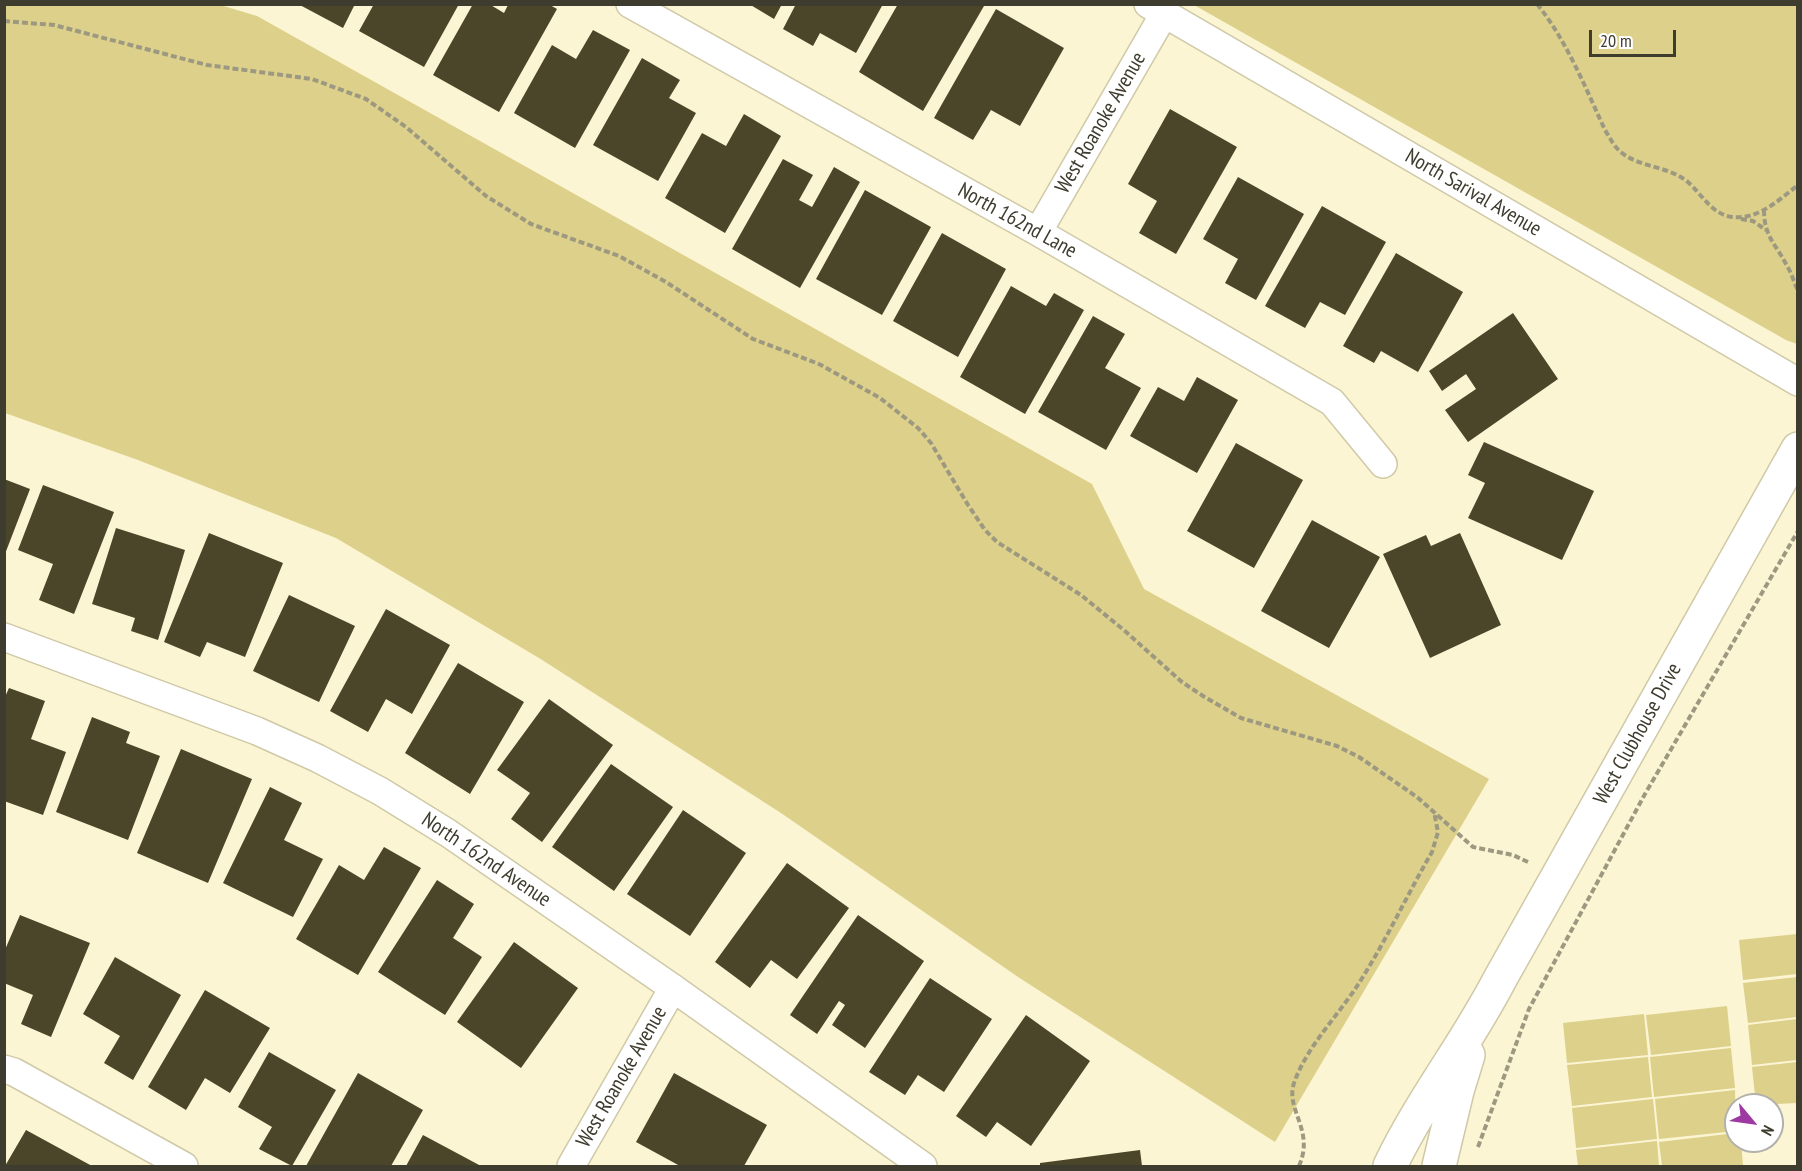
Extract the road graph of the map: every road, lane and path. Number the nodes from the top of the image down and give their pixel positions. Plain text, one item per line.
1 (630, 4) edge
2 (1537, 4) edge
3 (1156, 9) edge
4 (4, 21) edge
5 (1797, 185) edge
6 (1764, 209) junction
7 (1731, 217) junction
8 (1766, 231) junction
9 (1038, 232) junction
10 (1797, 291) edge
11 (1797, 382) edge
12 (1797, 449) edge
13 (1383, 464) dead end
14 (1797, 531) edge
15 (4, 637) edge
16 (1434, 811) junction
17 (1558, 876) junction
18 (1590, 896) junction
19 (673, 988) junction
20 (1479, 1019) junction
21 (4, 1070) edge
22 (1475, 1156) dead end
23 (184, 1167) edge
24 (571, 1167) edge
25 (923, 1167) edge
26 (1299, 1167) edge
27 (1390, 1167) edge
28 (1439, 1167) edge

1 - 9 street, North 162nd Lane
2 - 7 path
3 - 9 street, West Roanoke Avenue
3 - 11 street, North Sarival Avenue
4 - 16 path
5 - 6 path
6 - 7 path
6 - 8 path
7 - 8 path
8 - 10 path
9 - 13 street, North 162nd Lane
12 - 17 street, West Clubhouse Drive
14 - 18 path
15 - 19 street, North 162nd Avenue
16 - 17 path
16 - 26 path
17 - 18 path
17 - 20 street, West Clubhouse Drive
18 - 22 path
19 - 24 street, West Roanoke Avenue
19 - 25 street, North 162nd Avenue
20 - 27 street, West Clubhouse Drive
20 - 28 street, West Clubhouse Drive
21 - 23 street

